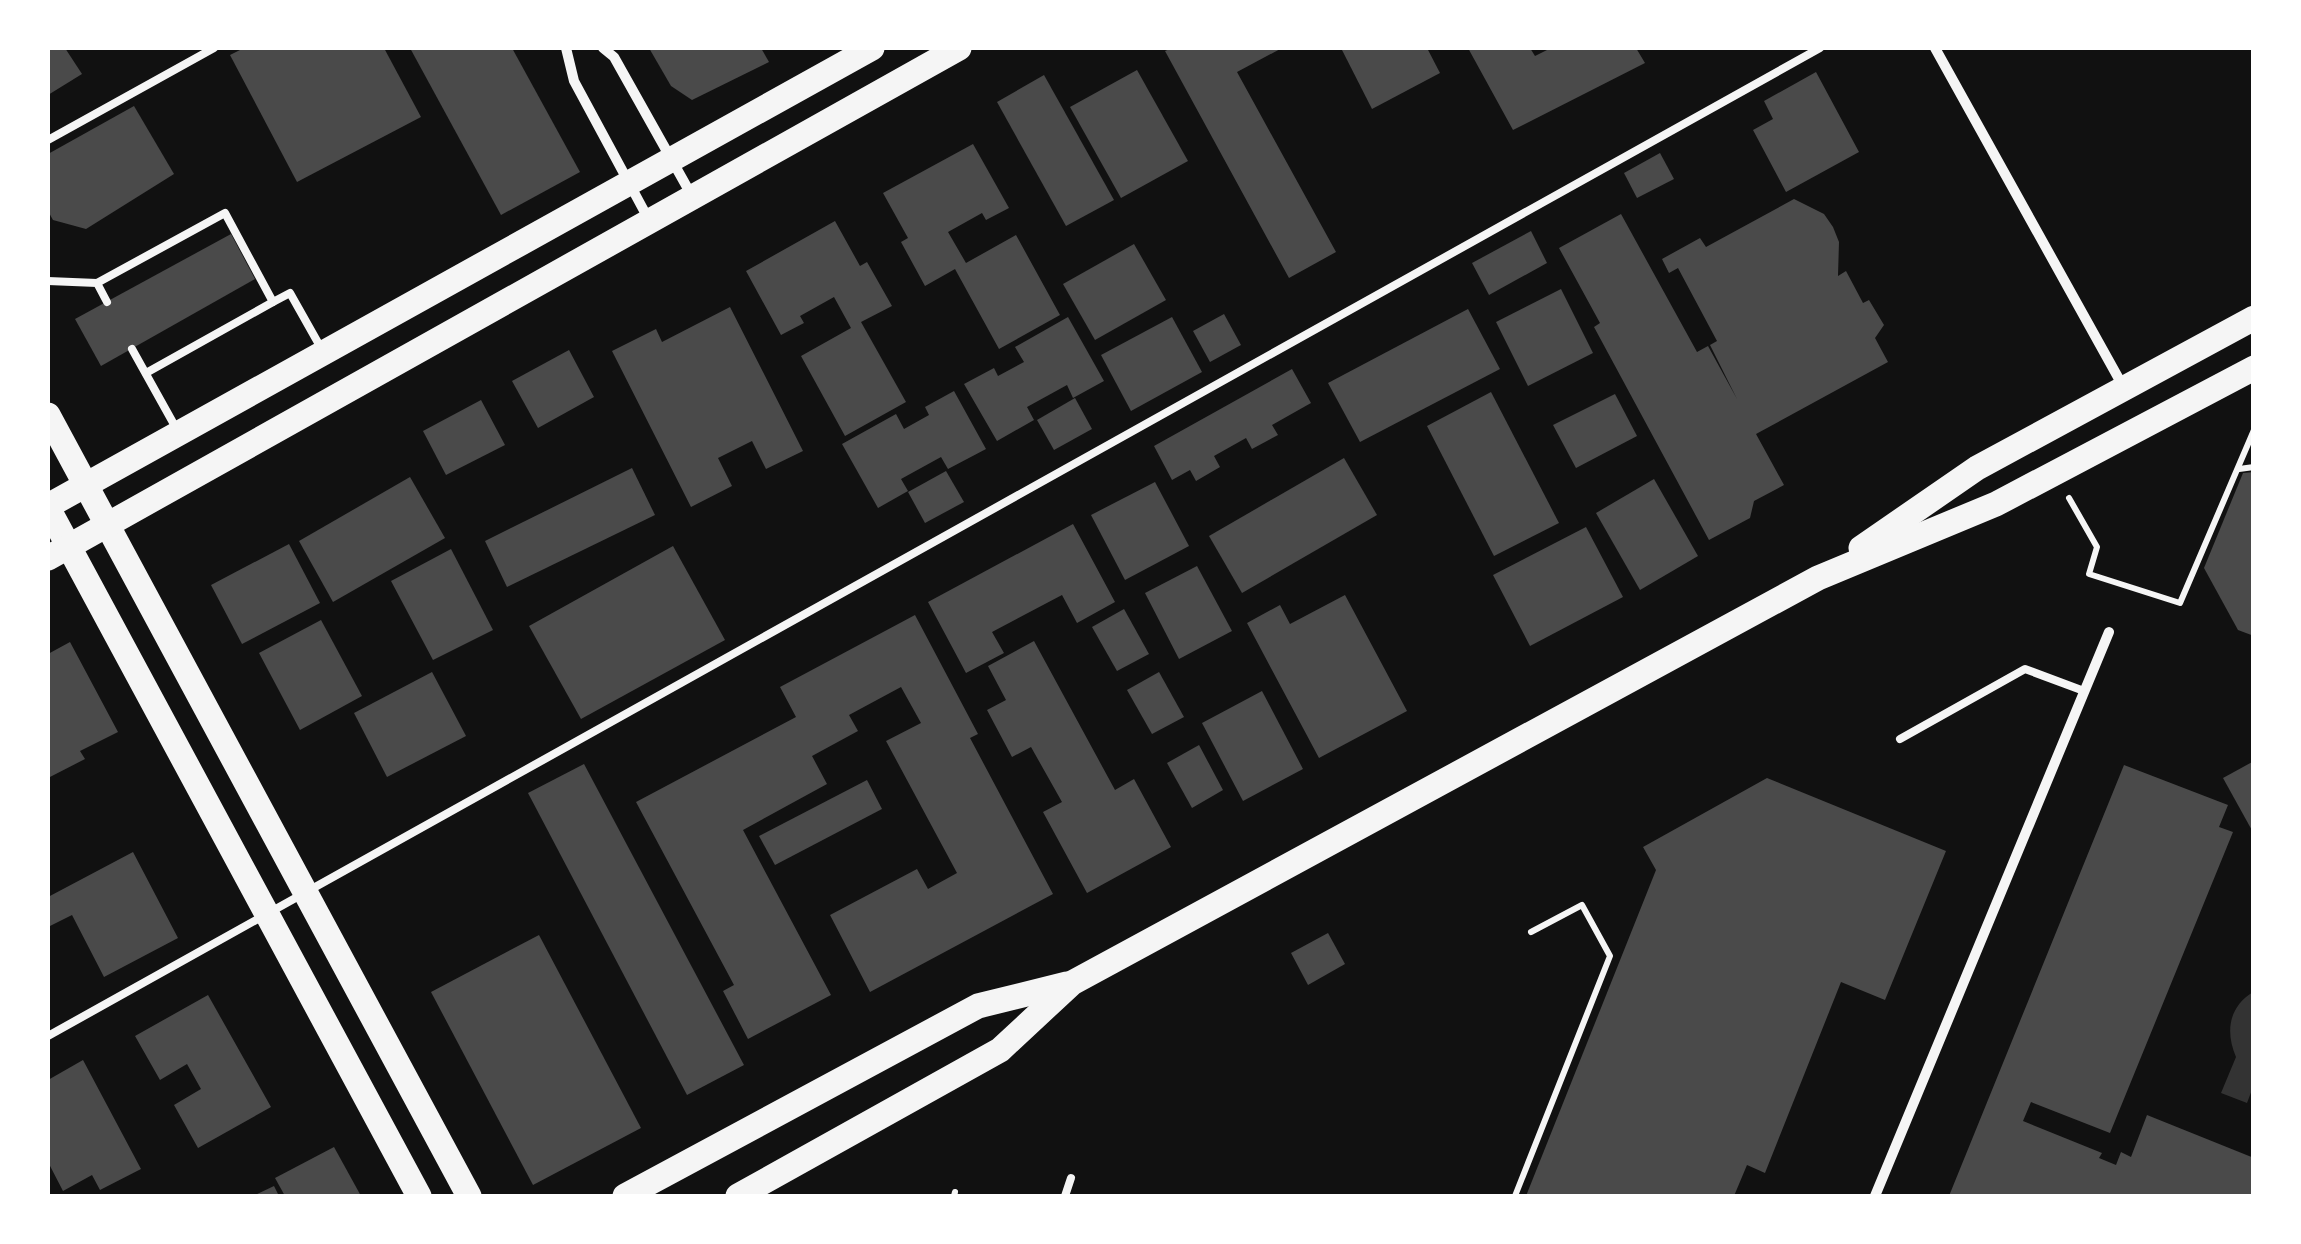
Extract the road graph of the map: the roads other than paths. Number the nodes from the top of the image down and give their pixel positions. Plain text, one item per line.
1 (212, 48) edge
2 (566, 48) edge
3 (602, 48) edge
4 (872, 48) edge
5 (960, 48) edge
6 (1820, 48) edge
7 (1935, 48) edge
8 (48, 140) edge
9 (672, 159) junction
10 (629, 183) junction
11 (693, 197) junction
12 (650, 221) junction
13 (48, 280) edge
14 (97, 284) junction
15 (107, 302) dead end
16 (273, 302) junction
17 (2254, 318) edge
18 (132, 349) dead end
19 (323, 352) junction
20 (2254, 368) edge
21 (146, 373) junction
22 (2124, 389) junction
23 (48, 415) edge
24 (178, 433) junction
25 (86, 485) junction
26 (48, 507) edge
27 (107, 525) junction
28 (58, 553) edge
29 (1818, 578) junction
30 (2109, 632) dead end
31 (2084, 691) junction
32 (1900, 739) dead end
33 (285, 903) junction
34 (1072, 983) junction
35 (48, 1036) edge
36 (1070, 1178) dead end
37 (419, 1196) edge
38 (469, 1196) edge
39 (625, 1196) edge
40 (738, 1196) edge
41 (1065, 1196) edge
42 (1875, 1196) edge

1 - 8 lane
2 - 10 street
3 - 9 street
4 - 9 main road
5 - 11 main road
6 - 33 lane
7 - 22 street
9 - 10 main road
9 - 11 street
10 - 12 street
10 - 19 main road
11 - 12 main road
12 - 27 main road
13 - 14 lane
14 - 15 lane
14 - 16 lane
16 - 19 lane
16 - 21 lane
17 - 22 main road
18 - 21 lane
19 - 24 main road
20 - 29 main road
21 - 24 lane
22 - 29 main road
23 - 25 main road
24 - 25 main road
25 - 26 main road
25 - 27 main road
26 - 28 main road
27 - 28 main road
27 - 33 main road
28 - 33 main road
29 - 34 main road
30 - 31 street
31 - 32 lane
31 - 42 street
33 - 35 lane
33 - 37 main road
33 - 38 main road
34 - 39 main road
34 - 40 main road
36 - 41 lane

